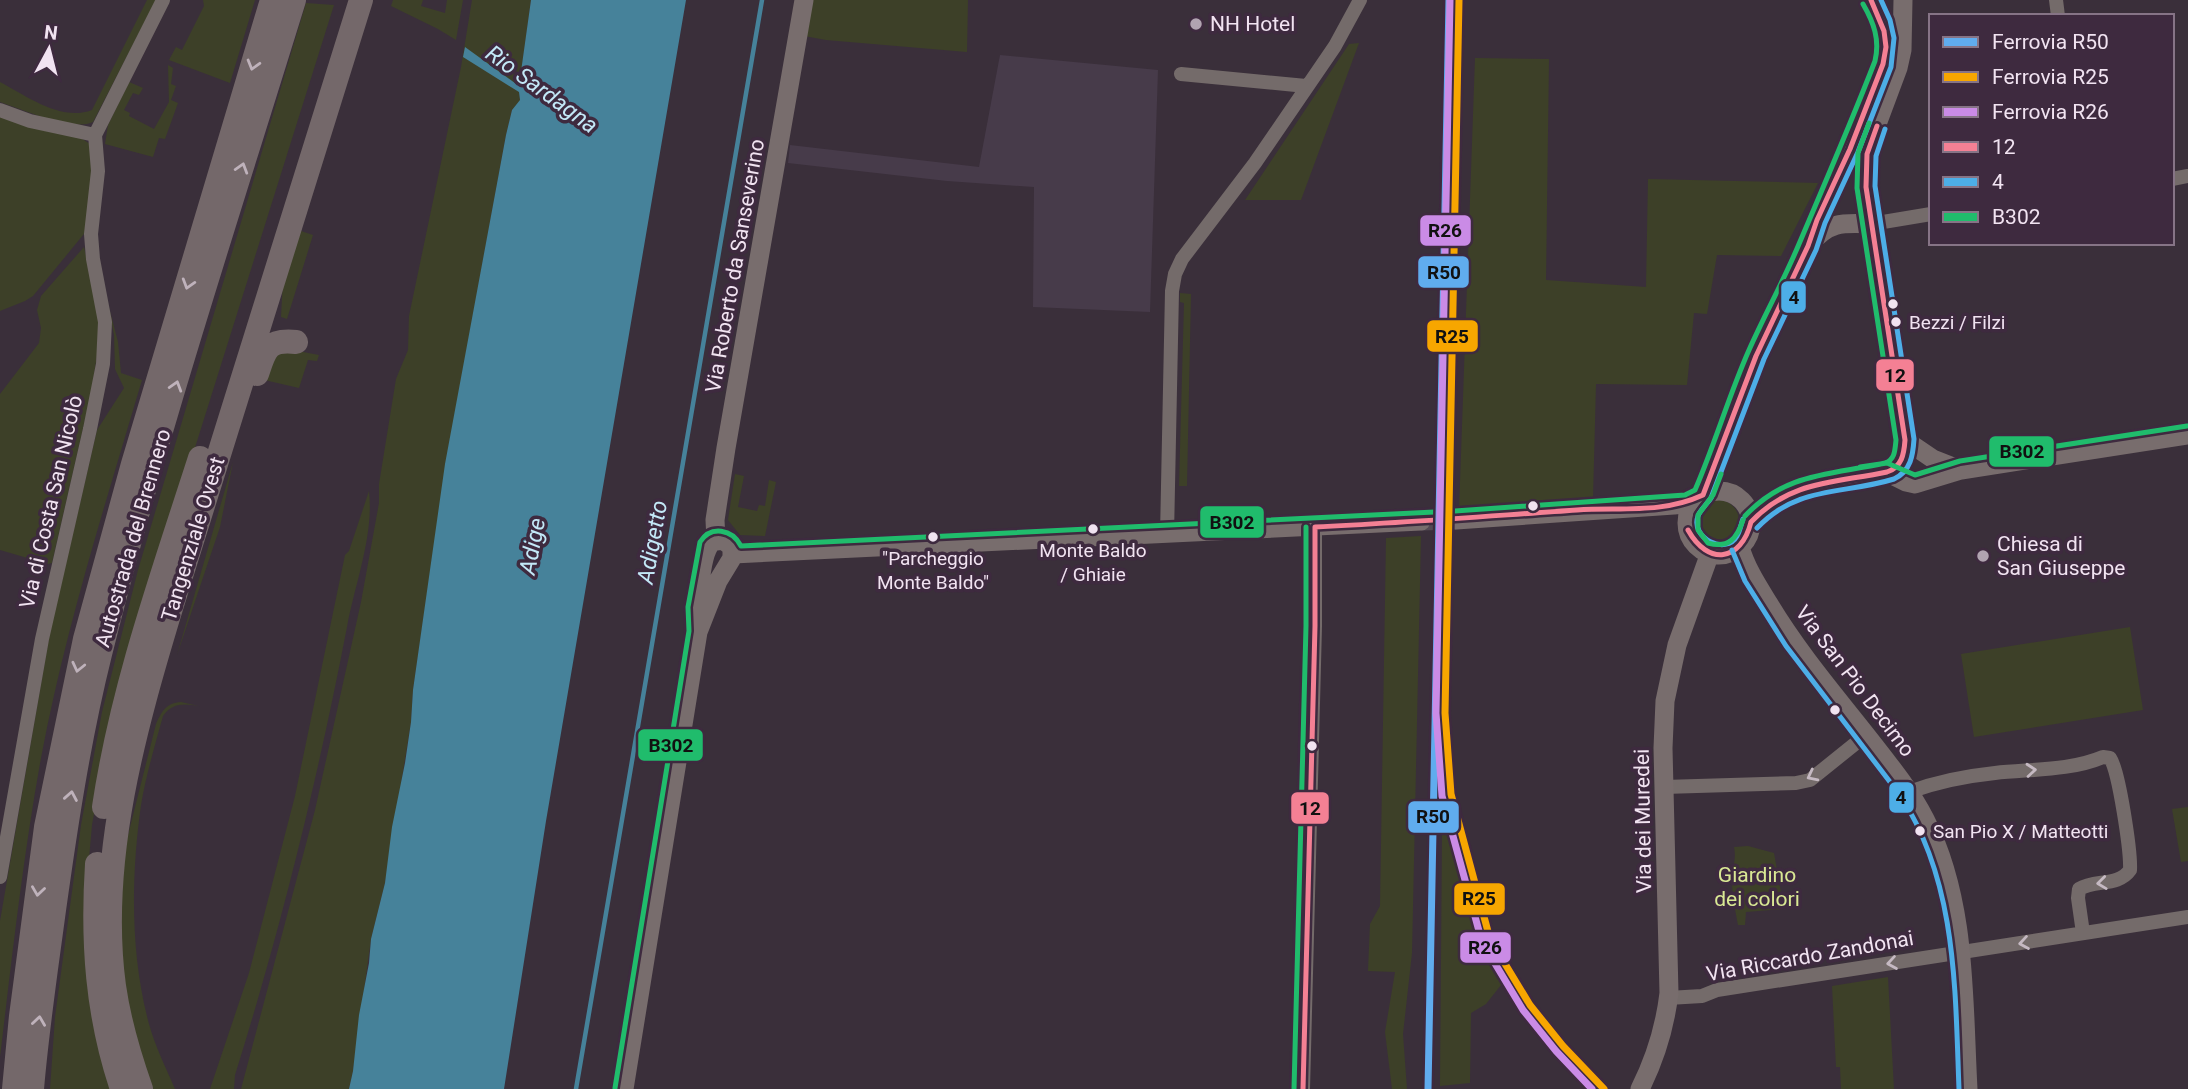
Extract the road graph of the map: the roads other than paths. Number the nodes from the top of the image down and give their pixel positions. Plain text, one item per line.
1 (163, 0) edge
2 (272, 0) edge
3 (294, 0) edge
4 (804, 0) edge
5 (1360, 0) edge
6 (1873, 0) edge
7 (1892, 0) edge
8 (1903, 0) edge
9 (351, 5) edge
10 (1181, 74) dead end
11 (1306, 86) junction
12 (0, 110) edge
13 (95, 135) junction
14 (1929, 215) edge
15 (1871, 223) junction
16 (1808, 246) junction
17 (296, 342) dead end
18 (2188, 435) edge
19 (1905, 440) junction
20 (1961, 470) junction
21 (1886, 472) junction
22 (212, 476) junction
23 (1702, 496) junction
24 (1634, 509) junction
25 (1456, 520) tunnel mouth
26 (1421, 522) tunnel mouth
27 (1751, 522) junction
28 (1315, 527) junction
29 (1688, 530) junction
30 (1167, 535) junction
31 (711, 547) junction
32 (1741, 547) junction
33 (1710, 553) junction
34 (732, 558) junction
35 (698, 632) junction
36 (1866, 735) junction
37 (1664, 787) junction
38 (1909, 793) junction
39 (0, 877) edge
40 (2188, 917) edge
41 (2083, 933) junction
42 (1959, 954) junction
43 (1668, 998) junction
44 (15, 1089) edge
45 (32, 1089) edge
46 (122, 1089) edge
47 (141, 1089) edge
48 (624, 1089) edge
49 (1303, 1089) edge
50 (1640, 1089) edge
51 (1968, 1089) edge

1 - 13 street
2 -> 44 highway, Autostrada del Brennero
45 -> 3 highway, Autostrada del Brennero
4 - 31 street, Via Roberto da Sanseverino
5 - 11 street
6 - 7 street
6 - 16 street
8 - 15 street
9 - 22 highway, Tangenziale Ovest
9 - 46 highway, Tangenziale Ovest
10 - 11 street
11 - 30 street
12 - 13 street
13 - 39 street, Via di Costa San Nicolò
14 - 15 street
15 - 16 street
15 - 19 street
16 - 23 street
17 - 22 highway
18 - 20 street
19 - 20 street
19 - 21 street
20 - 21 street
21 - 27 street
22 - 47 highway, Tangenziale Ovest
23 - 24 street
23 - 27 street
23 - 29 street
24 - 25 street
24 - 29 street
26 - 28 street
27 - 32 street
28 - 30 street
28 - 49 street
29 - 33 street
30 - 34 street
31 - 34 street
31 - 35 street, Via Roberto da Sanseverino
32 - 33 street
32 - 36 street, Via San Pio Decimo
33 - 37 street, Via dei Muredei
34 - 35 street, Via Roberto da Sanseverino
35 - 48 street, Via Roberto da Sanseverino
36 -> 37 street
36 - 38 street, Via San Pio Decimo
37 - 43 street, Via dei Muredei
38 -> 41 street
38 - 42 street, Via San Pio Decimo
40 - 41 street, Via Riccardo Zandonai
41 -> 42 street, Via Riccardo Zandonai
42 -> 43 street, Via Riccardo Zandonai
42 - 51 street, Via San Pio Decimo
43 - 50 street, Via dei Muredei

